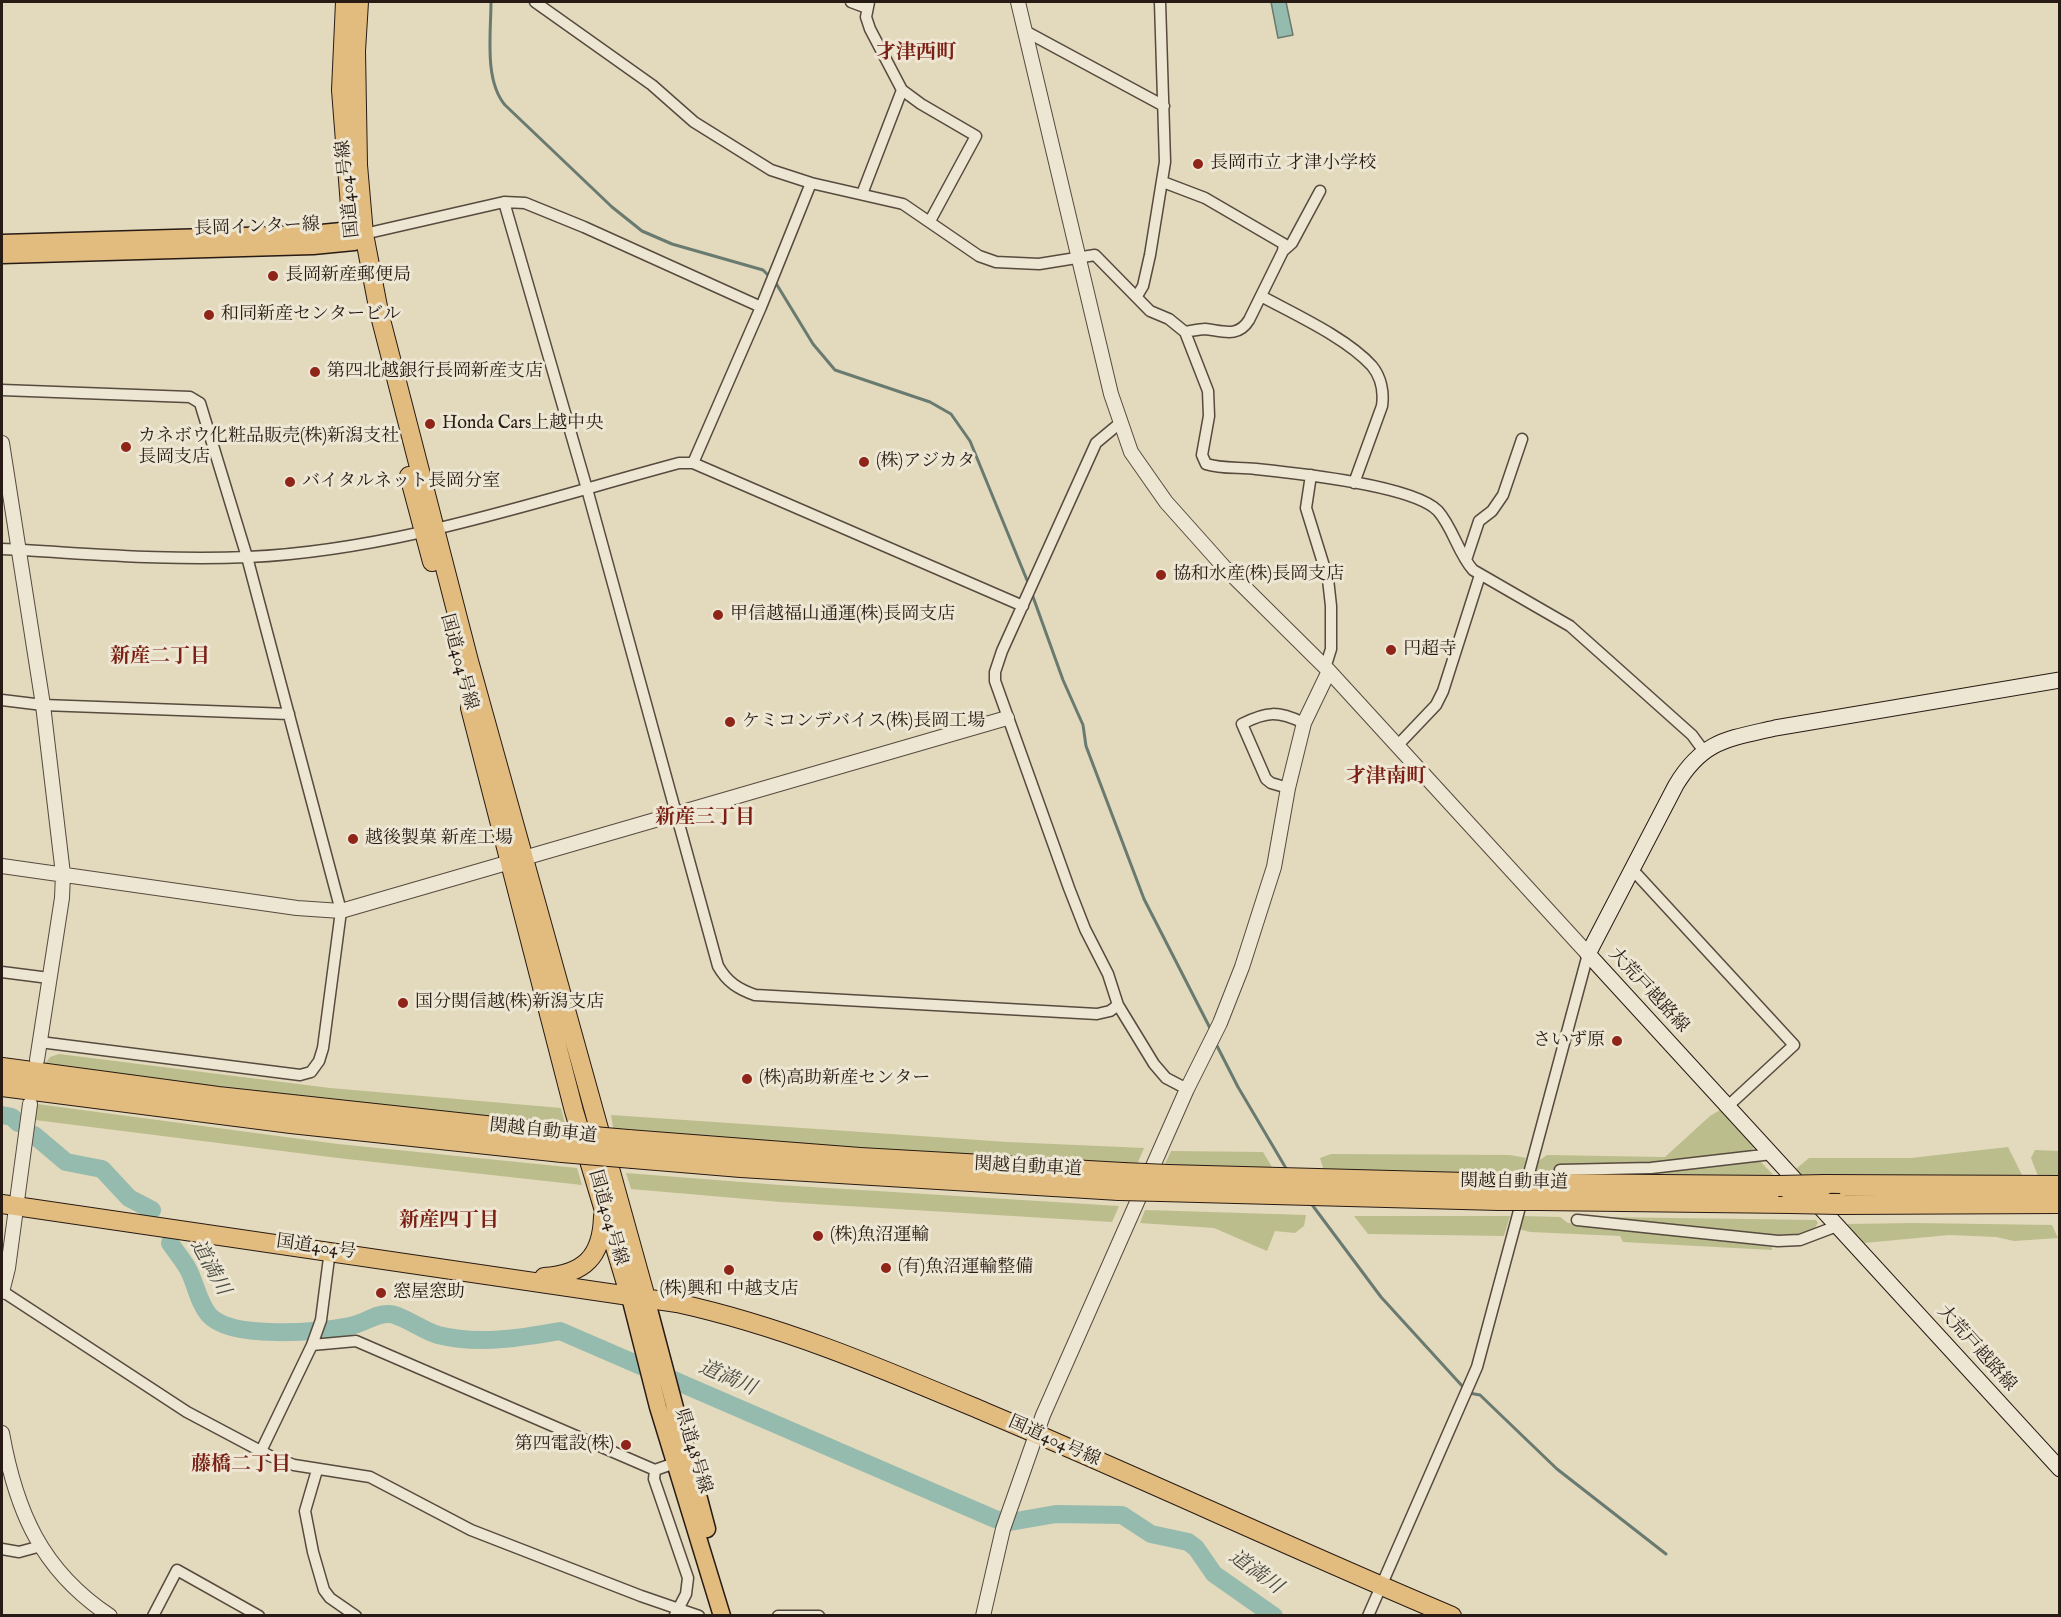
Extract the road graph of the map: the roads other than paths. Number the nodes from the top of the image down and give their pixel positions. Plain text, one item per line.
1 (345, 2) edge
2 (359, 2) edge
3 (535, 2) edge
4 (851, 2) edge
5 (1018, 2) edge
6 (1160, 2) edge
7 (868, 5) edge
8 (1025, 31) junction
9 (902, 90) junction
10 (1164, 106) junction
11 (812, 183) junction
12 (1163, 183) junction
13 (1320, 191) dead end
14 (862, 194) junction
15 (504, 202) junction
16 (930, 221) junction
17 (357, 235) junction
18 (2, 243) edge
19 (1283, 251) junction
20 (2, 255) edge
21 (1080, 259) junction
22 (1137, 296) junction
23 (1261, 296) junction
24 (761, 307) junction
25 (1185, 332) junction
26 (2, 390) edge
27 (1120, 423) junction
28 (1522, 439) dead end
29 (2, 443) edge
30 (693, 462) junction
31 (1311, 476) junction
32 (1354, 483) junction
33 (587, 489) junction
34 (431, 530) junction
35 (2, 549) edge
36 (20, 550) junction
37 (247, 557) junction
38 (1466, 560) junction
39 (1480, 575) junction
40 (1023, 606) junction
41 (1327, 669) junction
42 (2060, 680) edge
43 (2, 700) edge
44 (43, 705) junction
45 (289, 714) junction
46 (1007, 718) junction
47 (1304, 723) junction
48 (1397, 746) junction
49 (1703, 750) junction
50 (1288, 788) junction
51 (677, 813) junction
52 (517, 859) junction
53 (2, 866) edge
54 (1632, 868) junction
55 (63, 874) junction
56 (341, 911) junction
57 (1588, 954) junction
58 (2, 972) edge
59 (49, 978) junction
60 (1118, 1005) junction
61 (40, 1042) junction
62 (37, 1060) dead end
63 (2, 1068) edge
64 (2, 1086) edge
65 (1187, 1089) junction
66 (30, 1104) dead end
67 (1728, 1106) junction
68 (561, 1143) junction
69 (1772, 1154) junction
70 (1560, 1170) dead end
71 (1285, 1186) junction
72 (2060, 1186) edge
73 (1501, 1192) junction
74 (1540, 1192) junction
75 (2060, 1203) edge
76 (8, 1205) edge
77 (603, 1205) junction
78 (1576, 1220) dead end
79 (1837, 1226) junction
80 (330, 1250) junction
81 (521, 1279) junction
82 (2, 1291) edge
83 (638, 1297) junction
84 (312, 1345) junction
85 (2, 1433) edge
86 (1036, 1433) junction
87 (261, 1451) junction
88 (675, 1463) junction
89 (2060, 1469) edge
90 (317, 1470) junction
91 (655, 1470) junction
92 (5, 1471) edge
93 (41, 1546) junction
94 (2, 1549) edge
95 (1381, 1586) junction
96 (676, 1612) edge
97 (110, 1616) edge
98 (153, 1616) edge
99 (259, 1616) edge
100 (356, 1616) edge
101 (699, 1616) edge
102 (722, 1616) edge
103 (730, 1616) edge
104 (778, 1616) edge
105 (819, 1616) edge
106 (983, 1616) edge
107 (1368, 1616) edge
108 (1452, 1616) edge

1 - 17 highway, 国道404号線
2 - 17 highway, 国道404号線
3 - 11 street
4 - 7 street
5 - 8 street
6 - 10 street
7 - 9 street
8 - 10 street
8 - 21 street
9 - 14 street
9 - 16 street
10 - 12 street
11 - 14 street
11 - 24 street
12 - 19 street
12 - 22 street
13 - 19 street
14 - 16 street
15 - 17 street
15 - 24 street
15 - 33 street
16 - 21 street
17 - 18 main road, 長岡インター線
17 - 20 main road, 長岡インター線
17 - 34 highway, 国道404号線
19 - 23 street
21 - 22 street
21 - 27 street
22 - 25 street
23 - 25 street
23 - 32 street
24 - 30 street
25 - 31 street
26 - 37 street
27 - 40 street
27 - 41 street
28 - 38 street
29 - 36 street
30 - 33 street
30 - 40 street
31 - 32 street
31 - 41 street
32 - 38 street
33 - 34 street
33 - 51 street
34 - 37 street
34 - 52 highway, 国道404号線
35 - 36 street
36 - 37 street
36 - 44 street
37 - 45 street
38 - 39 street
39 - 48 street
39 - 49 street
40 - 46 street
41 - 47 street
41 - 48 street
42 - 49 main road, 大荒戸越路線
43 - 44 street
44 - 45 street
44 - 55 street
45 - 56 street
46 - 51 street
46 - 60 street
47 - 50 street
47 - 50 street
48 - 57 street
49 - 54 main road, 大荒戸越路線
50 - 65 street
51 - 52 street
51 - 60 street
52 - 56 street
52 - 77 highway, 国道404号線
52 - 83 highway, 国道404号線
53 - 55 street
54 - 57 main road, 大荒戸越路線
54 - 67 street
55 - 56 street
55 - 59 street
56 - 61 street
57 - 67 main road, 大荒戸越路線
57 - 95 street
58 - 59 street
59 - 61 street
60 - 65 street
61 - 62 street
63 - 68 highway, 関越自動車道
64 - 68 highway, 関越自動車道
65 - 86 street
66 - 76 street
67 - 69 main road, 大荒戸越路線
68 - 71 highway, 関越自動車道, bridge
69 - 70 street
69 - 79 main road, 大荒戸越路線
71 - 73 highway, 関越自動車道
71 - 73 highway, 関越自動車道
72 - 74 highway, 関越自動車道, bridge
73 - 74 highway, 関越自動車道, bridge
74 - 75 highway, 関越自動車道, bridge
76 - 80 highway, 国道404号
76 - 82 street
77 - 81 highway
77 - 83 highway, 国道404号線
78 - 79 street
79 - 89 main road, 大荒戸越路線
80 - 81 highway, 国道404号
80 - 84 street
81 - 83 highway, 国道404号
82 - 87 street
83 - 86 highway, 国道404号線
83 - 88 main road, 県道48号線
83 - 103 main road
84 - 87 street
84 - 91 street
85 - 92 street
86 - 95 highway, 国道404号線
86 - 106 street
87 - 90 street
88 - 91 street
88 - 102 main road, 県道48号線
90 - 96 street
90 - 100 street
91 - 96 street
92 - 93 street
93 - 94 street
93 - 97 street
95 - 107 street
95 - 108 highway, 国道404号線
96 - 101 street
98 - 99 street
104 - 105 street

